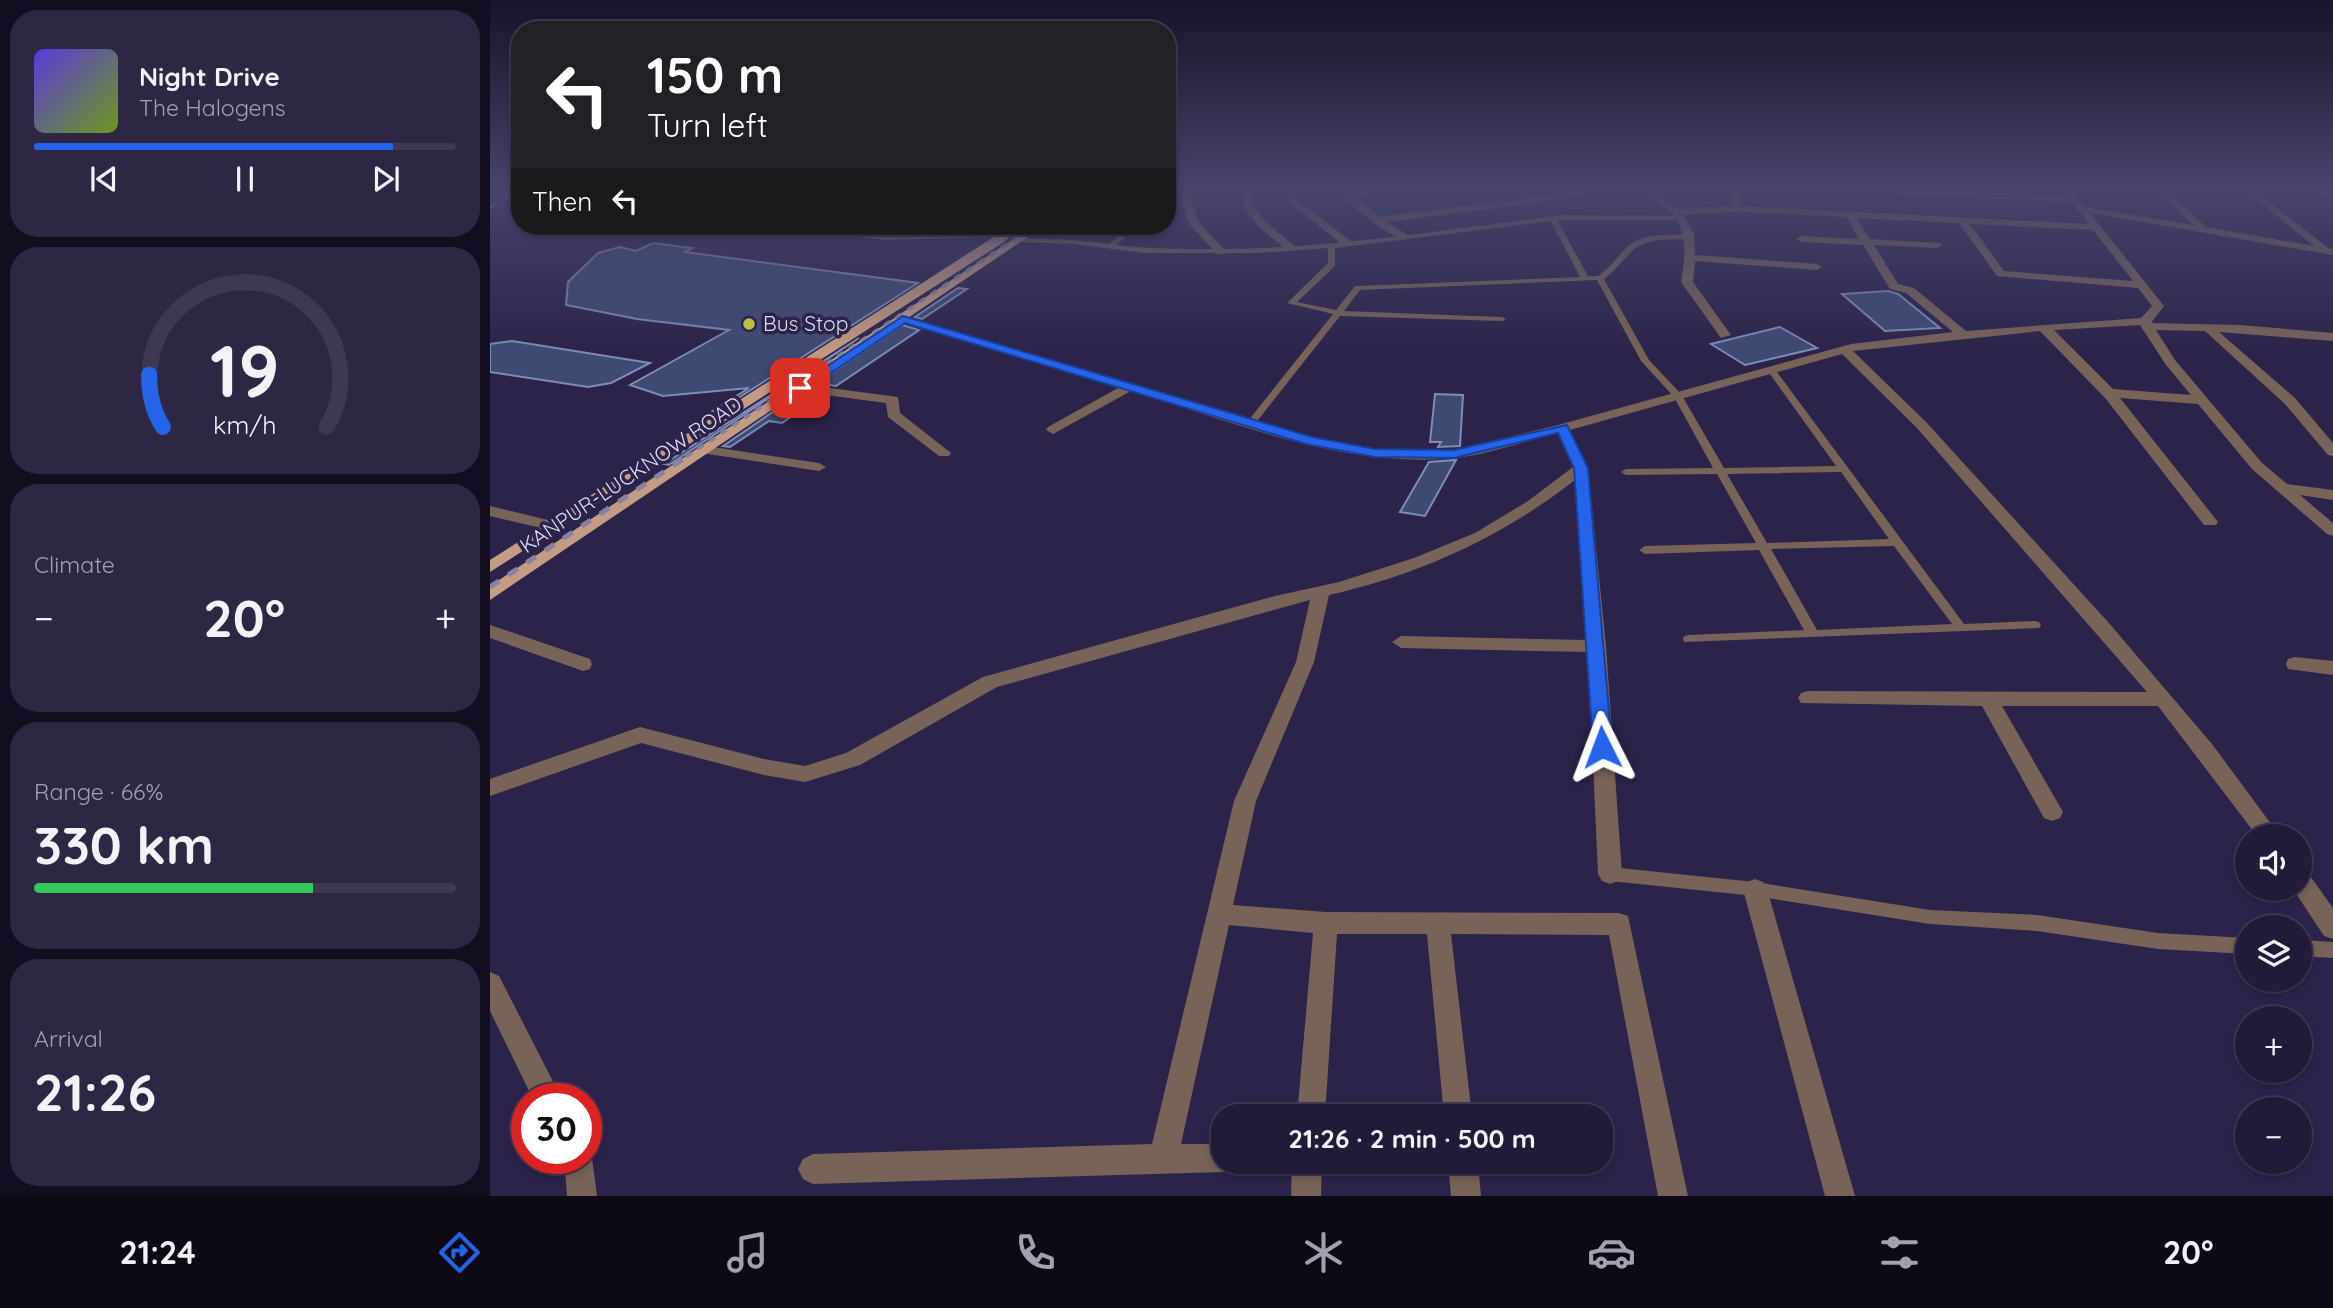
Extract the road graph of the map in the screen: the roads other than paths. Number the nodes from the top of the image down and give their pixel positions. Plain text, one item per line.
1 (1867, 242) edge
2 (1000, 243) edge
3 (1002, 243) edge
4 (1085, 243) edge
5 (1115, 243) edge
6 (1213, 243) edge
7 (1285, 243) edge
8 (1357, 243) edge
9 (1566, 243) edge
10 (1636, 243) edge
11 (1690, 243) edge
12 (1886, 243) edge
13 (1978, 243) edge
14 (2109, 243) edge
15 (2278, 243) edge
16 (1348, 244) joint
17 (1937, 245) dead end
18 (1111, 246) junction
19 (1331, 246) junction
20 (1291, 248) junction
21 (1221, 251) junction
22 (2330, 253) edge
23 (1691, 258) junction
24 (1817, 267) dead end
25 (1585, 278) junction
26 (1600, 278) junction
27 (2142, 285) junction
28 (1338, 313) junction
29 (903, 319) junction
30 (1502, 319) dead end
31 (2145, 323) junction
32 (2045, 328) junction
33 (2209, 329) junction
34 (1725, 335) dead end
35 (1964, 335) junction
36 (2333, 337) edge
37 (1844, 350) junction
38 (1771, 370) junction
39 (1131, 386) junction
40 (800, 388) junction
41 (2109, 393) junction
42 (1678, 396) junction
43 (2202, 400) junction
44 (1251, 423) junction
45 (1562, 428) junction
46 (1053, 430) dead end
47 (706, 450) junction
48 (2333, 452) edge
49 (944, 453) dead end
50 (819, 467) dead end
51 (1581, 468) junction
52 (1844, 469) junction
53 (1721, 471) junction
54 (1626, 472) dead end
55 (2283, 488) junction
56 (2333, 495) edge
57 (490, 511) edge
58 (2210, 522) dead end
59 (554, 526) junction
60 (2333, 531) edge
61 (1898, 542) junction
62 (1763, 547) junction
63 (1645, 550) dead end
64 (490, 567) edge
65 (1321, 592) junction
66 (490, 594) edge
67 (2035, 625) dead end
68 (1961, 628) junction
69 (490, 631) edge
70 (1813, 634) junction
71 (1689, 639) dead end
72 (1401, 642) dead end
73 (1597, 646) junction
74 (583, 664) dead end
75 (2295, 664) dead end
76 (2333, 668) edge
77 (1808, 698) dead end
78 (2164, 699) junction
79 (1989, 700) junction
80 (490, 788) edge
81 (2052, 812) dead end
82 (2260, 824) edge
83 (1610, 874) joint
84 (1755, 889) junction
85 (2312, 897) edge
86 (1219, 914) junction
87 (1326, 923) junction
88 (1438, 923) junction
89 (2333, 928) edge
90 (2235, 945) edge
91 (2312, 949) edge
92 (2333, 950) edge
93 (490, 984) edge
94 (540, 1083) edge
95 (1312, 1104) edge
96 (1457, 1104) edge
97 (1163, 1158) junction
98 (1211, 1158) edge
99 (813, 1169) dead end
100 (580, 1174) edge
101 (1307, 1174) edge
102 (1463, 1174) edge
103 (582, 1196) edge
104 (1306, 1196) edge
105 (1466, 1196) edge
106 (1673, 1196) edge
107 (1840, 1196) edge

1 - 35 street
2 - 59 main road, KANPUR-LUCKNOW ROAD
3 - 29 main road, KANPUR-LUCKNOW ROAD
4 - 18 lane
5 - 18 lane
6 - 21 street
7 - 20 street
8 - 16 lane
9 - 25 lane
10 - 26 lane
11 - 23 street
12 - 17 street
13 - 27 street
14 - 27 street
15 - 22 street
16 - 19 lane
18 - 21 lane
19 - 20 lane
19 - 28 lane
20 - 21 lane
23 - 24 street
23 - 34 street
25 - 26 lane
25 - 28 lane
26 - 42 lane
27 - 31 street
28 - 30 lane
28 - 44 lane
29 - 39 street
29 - 40 main road, KANPUR-LUCKNOW ROAD
31 - 32 street
31 - 33 street
31 - 43 street
32 - 35 street
32 - 41 street
33 - 36 street
33 - 48 street
35 - 37 street
37 - 38 street
37 - 78 street
38 - 42 street
38 - 52 lane
39 - 44 street
39 - 46 street
40 - 47 main road, KANPUR-LUCKNOW ROAD
40 - 49 street
41 - 43 street
41 - 58 street
42 - 45 street
42 - 53 lane
43 - 55 street
44 - 45 street
45 - 51 street
47 - 50 street
47 - 66 main road, KANPUR-LUCKNOW ROAD
51 - 65 street
51 - 73 street
52 - 53 lane
52 - 61 lane
53 - 54 lane
53 - 62 lane
55 - 56 street
55 - 60 street
57 - 59 street
59 - 64 main road, KANPUR-LUCKNOW ROAD
61 - 62 lane
61 - 68 lane
62 - 63 lane
62 - 70 lane
65 - 80 street
65 - 86 street
67 - 68 lane
68 - 70 lane
69 - 74 street
70 - 71 lane
72 - 73 street
73 - 83 street
75 - 76 street
77 - 79 street
78 - 79 street
78 - 82 street
79 - 81 street
83 - 84 lane
84 - 90 lane
84 - 107 street
85 - 89 street
86 - 87 street
86 - 97 street
87 - 88 street
87 - 95 street
88 - 96 street
88 - 106 street
91 - 92 lane
93 - 94 street
97 - 98 street
97 - 99 street
100 - 103 street
101 - 104 street
102 - 105 street

